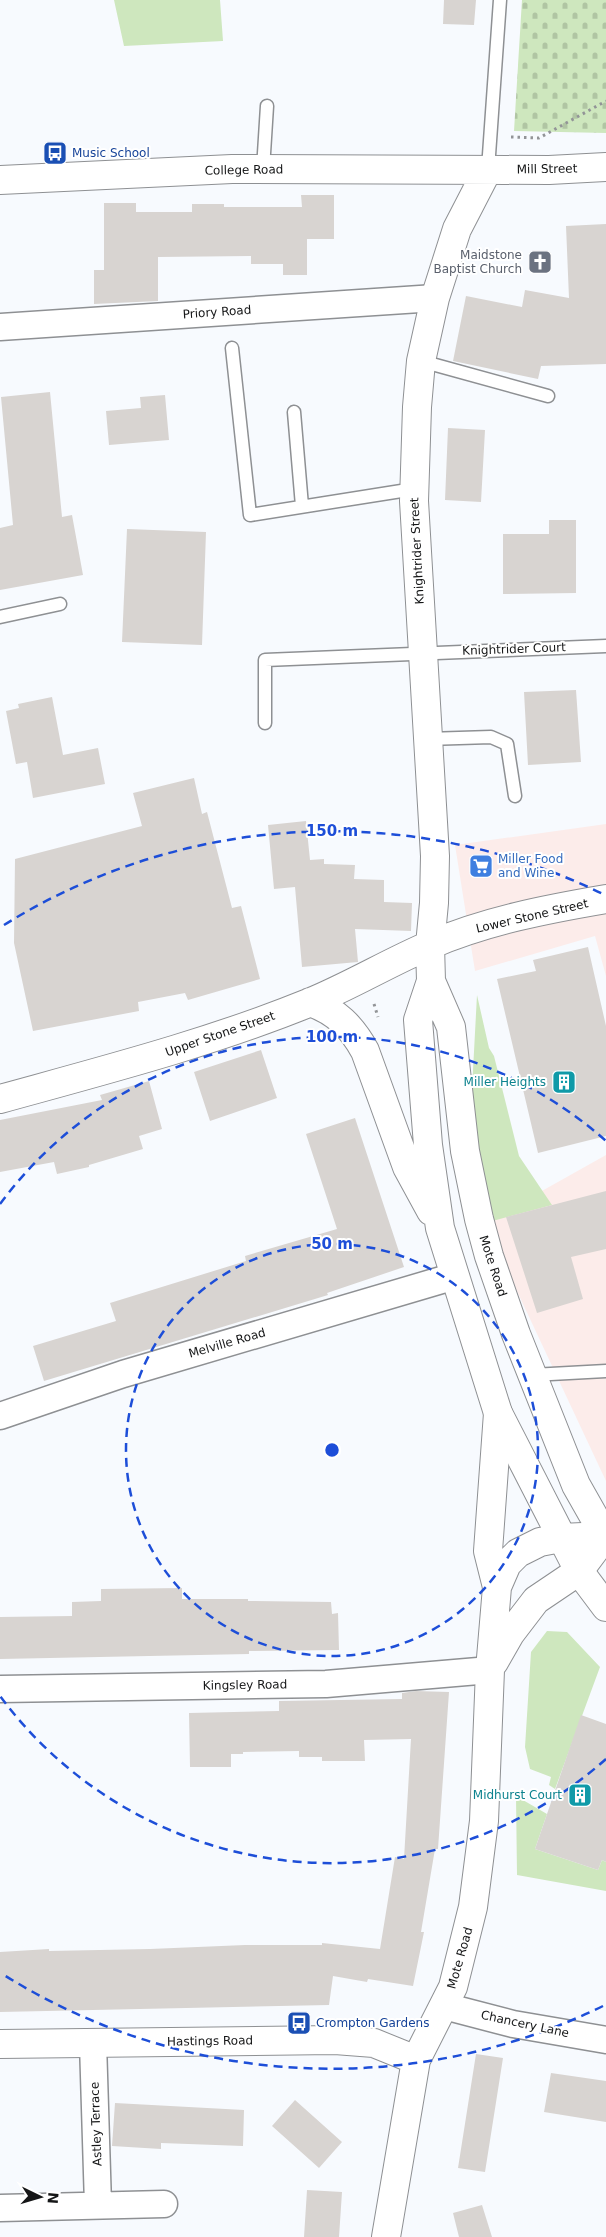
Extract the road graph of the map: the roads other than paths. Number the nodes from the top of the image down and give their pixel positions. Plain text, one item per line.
1 (500, 0) edge
2 (267, 106) dead end
3 (606, 167) edge
4 (263, 169) junction
5 (488, 169) junction
6 (0, 180) edge
7 (435, 298) junction
8 (0, 327) edge
9 (232, 348) dead end
10 (421, 361) junction
11 (548, 396) dead end
12 (294, 412) dead end
13 (414, 489) junction
14 (302, 506) junction
15 (60, 604) dead end
16 (0, 616) edge
17 (606, 646) edge
18 (423, 652) junction
19 (265, 723) dead end
20 (427, 739) junction
21 (515, 796) dead end
22 (606, 900) edge
23 (430, 945) junction
24 (431, 982) junction
25 (310, 1002) junction
26 (0, 1099) edge
27 (440, 1228) junction
28 (455, 1276) junction
29 (606, 1371) edge
30 (532, 1375) junction
31 (498, 1413) junction
32 (0, 1416) edge
33 (606, 1537) edge
34 (561, 1538) junction
35 (579, 1571) junction
36 (497, 1587) junction
37 (606, 1607) edge
38 (490, 1670) junction
39 (0, 1689) edge
40 (444, 2006) junction
41 (606, 2040) edge
42 (93, 2043) junction
43 (0, 2044) edge
44 (416, 2060) junction
45 (164, 2204) dead end
46 (98, 2205) junction
47 (0, 2208) edge
48 (386, 2237) edge

1 - 5 lane
2 - 4 lane
3 - 5 main road, Mill Street
4 - 5 main road, College Road
4 - 6 main road, College Road
5 - 7 main road, Knightrider Street
7 - 8 street, Priory Road
7 - 10 main road, Knightrider Street
9 - 14 lane
10 - 11 lane
10 - 13 main road, Knightrider Street
12 - 14 lane
13 - 14 lane
13 - 18 main road, Knightrider Street
15 - 16 lane
17 - 18 lane, Knightrider Court
18 - 19 lane, Knightrider Court
18 - 20 main road, Knightrider Street
20 - 21 lane
20 - 23 main road, Knightrider Street
22 - 23 main road, Lower Stone Street
23 - 24 main road, Mote Road
23 - 25 main road, Upper Stone Street
24 - 27 main road, Mote Road
24 - 30 main road, Mote Road
25 - 26 main road, Upper Stone Street
25 - 27 main road
27 - 28 main road, Mote Road
28 - 31 main road, Mote Road
28 - 32 street, Melville Road
29 - 30 lane
30 - 33 main road, Mote Road
31 - 34 main road, Mote Road
31 - 36 main road, Mote Road
33 - 34 main road, Mote Road
33 - 35 main road, Mote Road
34 - 35 main road, Mote Road
34 - 36 main road, Mote Road
35 - 37 main road
35 - 38 main road, Mote Road
36 - 38 main road, Mote Road
38 - 39 street, Kingsley Road
38 - 40 main road, Mote Road
40 - 41 street, Chancery Lane
40 - 44 main road, Mote Road
42 - 43 main road, Hastings Road
42 - 44 main road, Hastings Road
42 - 46 street, Astley Terrace
44 - 48 main road, Mote Road
45 - 46 street
46 - 47 street

